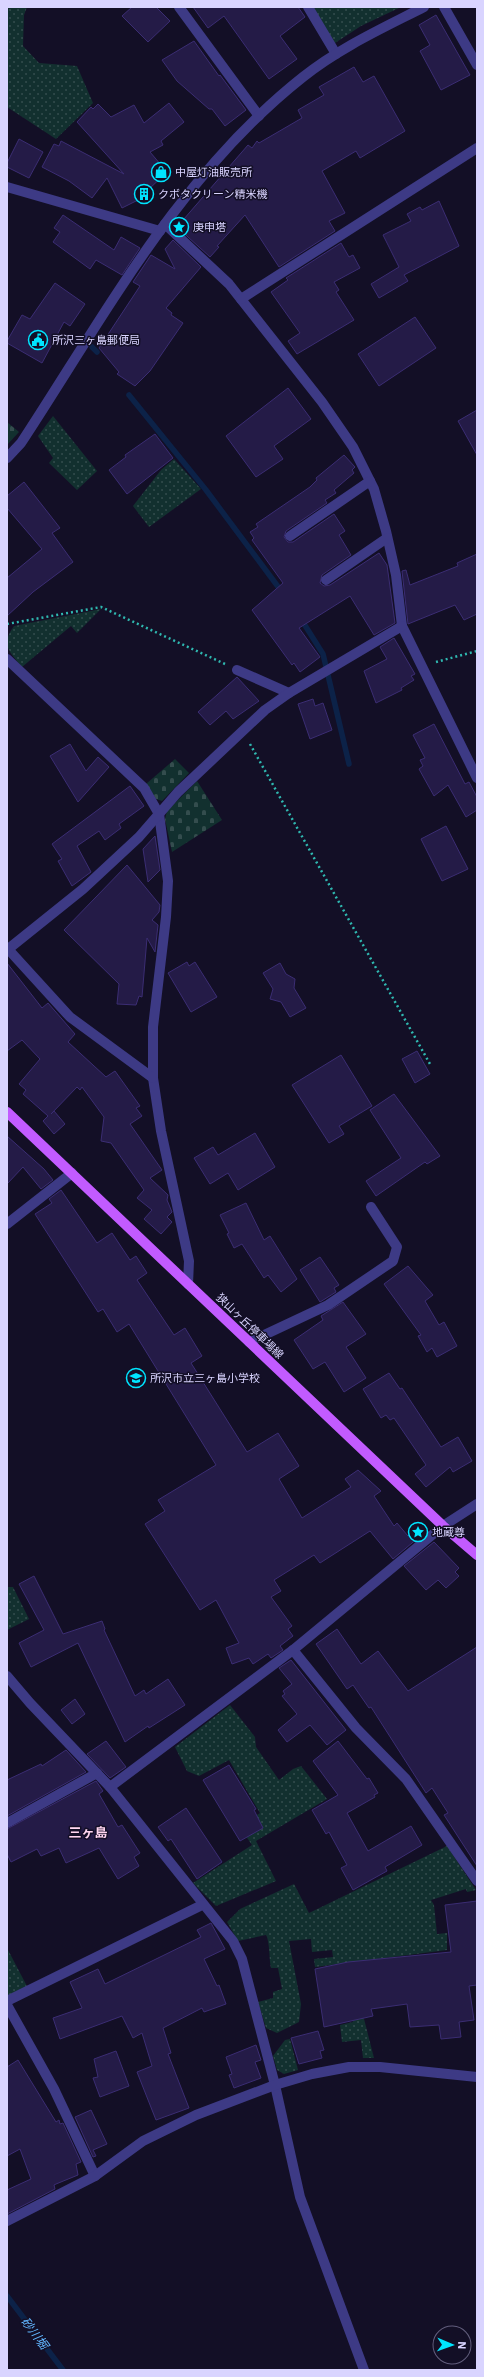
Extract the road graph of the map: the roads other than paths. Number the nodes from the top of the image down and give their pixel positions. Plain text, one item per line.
1 (179, 7) edge
2 (308, 7) edge
3 (424, 7) edge
4 (444, 7) edge
5 (336, 54) junction
6 (477, 65) edge
7 (259, 116) junction
8 (477, 148) edge
9 (7, 187) edge
10 (162, 228) junction
11 (241, 299) junction
12 (7, 458) edge
13 (370, 481) junction
14 (290, 536) dead end
15 (388, 538) junction
16 (326, 580) dead end
17 (402, 626) junction
18 (7, 659) edge
19 (237, 670) road end
20 (289, 693) junction
21 (477, 778) edge
22 (159, 814) junction
23 (7, 950) edge
24 (153, 1078) junction
25 (7, 1112) edge
26 (72, 1173) junction
27 (371, 1207) dead end
28 (7, 1224) edge
29 (188, 1284) junction
30 (249, 1342) junction
31 (477, 1504) edge
32 (443, 1526) junction
33 (477, 1555) edge
34 (293, 1650) junction
35 (7, 1676) edge
36 (97, 1773) junction
37 (110, 1787) junction
38 (7, 1823) edge
39 (477, 1881) edge
40 (202, 1905) junction
41 (7, 2001) edge
42 (7, 2005) edge
43 (477, 2077) edge
44 (275, 2085) junction
45 (95, 2176) junction
46 (7, 2220) edge
47 (364, 2370) edge

1 - 7 street
2 - 5 street
3 - 5 street
4 - 6 street
5 - 7 street
7 - 10 street
8 - 11 street
9 - 10 street
10 - 11 street
10 - 12 street
11 - 13 street
13 - 14 street
13 - 15 street
15 - 16 street
15 - 17 street
17 - 20 street
17 - 21 street
18 - 22 street
19 - 20 street
20 - 22 street
22 - 23 street
22 - 24 street
23 - 24 street
24 - 29 street
25 - 26 main road, 狭山ヶ丘停車場線
26 - 28 street
26 - 29 main road, 狭山ヶ丘停車場線
27 - 30 street
29 - 30 main road, 狭山ヶ丘停車場線
30 - 32 main road, 狭山ヶ丘停車場線
31 - 32 street
32 - 33 main road, 狭山ヶ丘停車場線
32 - 34 street
34 - 37 street
34 - 39 street
35 - 36 street
36 - 37 street
36 - 38 street
37 - 40 street
40 - 41 street
40 - 44 street
42 - 45 street
43 - 44 street
44 - 45 street
44 - 47 street
45 - 46 street

